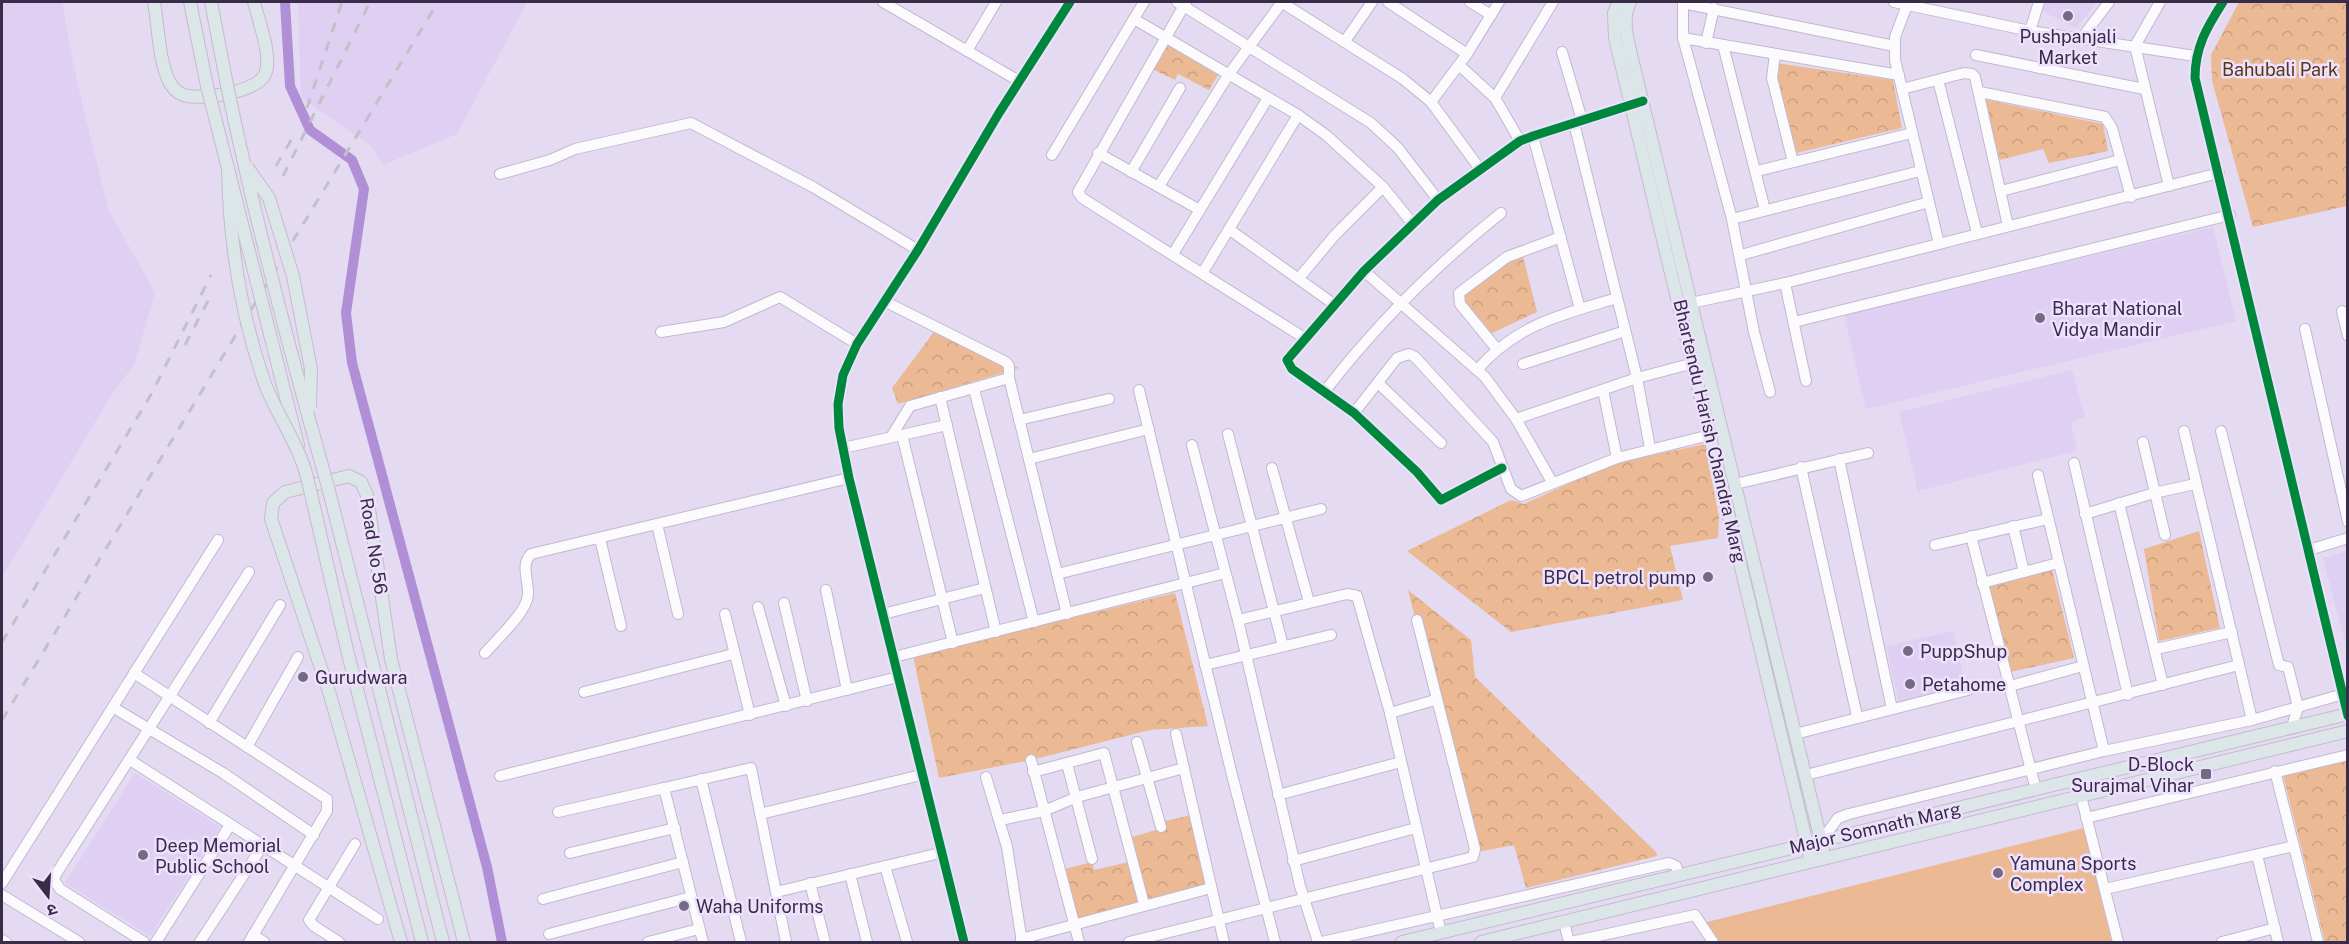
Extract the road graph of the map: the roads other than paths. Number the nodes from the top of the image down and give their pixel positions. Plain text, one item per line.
1 (154, 2) edge
2 (190, 2) edge
3 (212, 2) edge
4 (254, 2) edge
5 (882, 2) edge
6 (1070, 2) edge
7 (1144, 2) edge
8 (1281, 2) edge
9 (1371, 2) edge
10 (1388, 2) edge
11 (1470, 2) edge
12 (1499, 2) edge
13 (1553, 2) edge
14 (1619, 2) edge
15 (1630, 2) edge
16 (1894, 2) edge
17 (2039, 2) edge
18 (2109, 2) edge
19 (2160, 2) edge
20 (2223, 2) edge
21 (993, 3) edge
22 (1183, 3) edge
23 (1906, 5) junction
24 (1714, 8) junction
25 (1491, 15) junction
26 (1134, 19) junction
27 (2030, 31) junction
28 (1164, 36) junction
29 (1683, 38) junction
30 (2081, 39) junction
31 (1346, 41) junction
32 (1706, 43) junction
33 (1723, 45) junction
34 (1250, 46) junction
35 (1894, 46) junction
36 (2135, 46) junction
37 (967, 51) junction
38 (1562, 52) dead end
39 (1467, 54) junction
40 (1775, 54) junction
41 (1976, 55) dead end
42 (2195, 56) junction
43 (1459, 65) junction
44 (1229, 74) junction
45 (1899, 75) junction
46 (1019, 81) junction
47 (1938, 81) junction
48 (1180, 88) dead end
49 (1902, 88) junction
50 (2144, 89) junction
51 (1980, 92) junction
52 (1268, 98) junction
53 (1495, 98) junction
54 (1431, 102) junction
55 (1637, 103) junction
56 (1298, 115) junction
57 (1578, 121) junction
58 (1912, 133) junction
59 (1533, 136) junction
60 (1520, 141) junction
61 (1098, 153) junction
62 (1052, 155) dead end
63 (2120, 160) junction
64 (243, 161) junction
65 (1793, 162) junction
66 (228, 167) junction
67 (1480, 169) junction
68 (1757, 171) junction
69 (1920, 171) junction
70 (1131, 172) junction
71 (2219, 172) junction
72 (500, 174) dead end
73 (1159, 186) junction
74 (2169, 186) junction
75 (1383, 187) junction
76 (2001, 191) junction
77 (2131, 197) junction
78 (1438, 200) junction
79 (1929, 202) junction
80 (1200, 210) junction
81 (1765, 210) junction
82 (1501, 213) dead end
83 (2230, 215) junction
84 (1732, 219) junction
85 (1413, 224) junction
86 (2008, 226) junction
87 (1230, 230) junction
88 (1977, 233) junction
89 (1561, 237) junction
90 (1939, 244) junction
91 (918, 250) junction
92 (1173, 254) junction
93 (1741, 255) junction
94 (1364, 270) junction
95 (1203, 272) junction
96 (1299, 278) junction
97 (1785, 283) junction
98 (1746, 291) junction
99 (1617, 298) junction
100 (884, 301) junction
101 (1402, 303) junction
102 (1691, 303) junction
103 (1335, 305) junction
104 (1580, 309) junction
105 (2342, 312) dead end
106 (1794, 322) junction
107 (2305, 329) dead end
108 (1625, 331) junction
109 (662, 332) dead end
110 (2348, 336) edge
111 (1306, 339) junction
112 (856, 344) junction
113 (1496, 348) junction
114 (1694, 363) junction
115 (1523, 364) dead end
116 (1477, 370) junction
117 (1009, 378) junction
118 (1637, 378) junction
119 (1806, 381) dead end
120 (1377, 383) junction
121 (974, 389) junction
122 (1139, 390) dead end
123 (1603, 390) junction
124 (1325, 391) junction
125 (1770, 393) dead end
126 (940, 397) junction
127 (1109, 399) dead end
128 (1354, 413) junction
129 (1516, 419) junction
130 (1019, 420) junction
131 (310, 423) junction
132 (947, 425) junction
133 (1149, 429) junction
134 (2184, 431) dead end
135 (2221, 431) dead end
136 (1228, 434) dead end
137 (1710, 435) junction
138 (897, 436) junction
139 (2143, 442) dead end
140 (1441, 443) dead end
141 (1192, 445) dead end
142 (843, 448) junction
143 (1650, 448) junction
144 (1868, 453) dead end
145 (1617, 458) junction
146 (1029, 459) junction
147 (1839, 459) junction
148 (302, 460) junction
149 (2074, 463) dead end
150 (1801, 467) junction
151 (1272, 468) dead end
152 (1502, 468) junction
153 (2038, 475) dead end
154 (849, 478) junction
155 (1552, 482) junction
156 (1735, 484) junction
157 (2195, 484) junction
158 (2154, 493) junction
159 (2120, 503) junction
160 (1321, 509) dead end
161 (2085, 514) junction
162 (1285, 519) junction
163 (2048, 519) junction
164 (2348, 522) edge
165 (657, 524) junction
166 (1251, 526) junction
167 (2013, 526) junction
168 (1215, 534) junction
169 (2165, 535) dead end
170 (1971, 536) junction
171 (2348, 538) edge
172 (600, 539) junction
173 (218, 540) dead end
174 (1177, 543) junction
175 (1935, 545) dead end
176 (2309, 550) junction
177 (2058, 563) junction
178 (249, 572) dead end
179 (2024, 572) junction
180 (1225, 573) junction
181 (1057, 574) junction
182 (1982, 583) junction
183 (1185, 584) junction
184 (985, 588) junction
185 (826, 590) dead end
186 (941, 599) junction
187 (1309, 602) junction
188 (784, 603) dead end
189 (280, 605) dead end
190 (758, 607) dead end
191 (1275, 612) junction
192 (678, 614) dead end
193 (725, 614) dead end
194 (883, 614) junction
195 (1067, 614) junction
196 (1238, 620) junction
197 (1417, 620) dead end
198 (1034, 622) junction
199 (621, 626) dead end
200 (996, 632) junction
201 (2232, 632) junction
202 (1331, 635) dead end
203 (953, 643) junction
204 (1283, 646) junction
205 (2156, 649) junction
206 (485, 653) dead end
207 (734, 654) junction
208 (1245, 654) junction
209 (298, 657) dead end
210 (894, 657) junction
211 (1205, 664) junction
212 (2239, 665) junction
213 (2083, 666) junction
214 (134, 673) junction
215 (898, 677) junction
216 (2163, 685) junction
217 (2010, 686) junction
218 (847, 690) junction
219 (1968, 690) dead end
220 (584, 692) dead end
221 (2345, 694) edge
222 (2128, 695) junction
223 (170, 697) junction
224 (1435, 699) junction
225 (807, 701) junction
226 (2091, 704) junction
227 (786, 706) junction
228 (2298, 707) junction
229 (114, 708) junction
230 (1892, 709) junction
231 (1390, 713) junction
232 (750, 715) junction
233 (2347, 715) edge
234 (1857, 716) junction
235 (2252, 720) junction
236 (2020, 722) junction
237 (209, 723) junction
238 (2292, 727) junction
239 (150, 730) junction
240 (2348, 731) edge
241 (1176, 734) dead end
242 (1795, 734) junction
243 (1137, 742) dead end
244 (247, 747) junction
245 (2104, 752) junction
246 (2348, 754) edge
247 (130, 760) junction
248 (1031, 760) dead end
249 (1401, 762) junction
250 (1067, 764) junction
251 (1184, 768) junction
252 (2031, 769) junction
253 (2275, 771) junction
254 (1034, 772) junction
255 (921, 775) junction
256 (1806, 775) junction
257 (500, 776) dead end
258 (986, 777) dead end
259 (1148, 778) junction
260 (701, 779) junction
261 (664, 788) junction
262 (1113, 788) junction
263 (2036, 790) junction
264 (1278, 795) junction
265 (2011, 796) junction
266 (2081, 796) junction
267 (1077, 797) junction
268 (1044, 811) junction
269 (558, 812) dead end
270 (2016, 812) junction
271 (760, 814) junction
272 (2086, 818) junction
273 (1000, 820) junction
274 (230, 825) junction
275 (1161, 827) dead end
276 (675, 828) junction
277 (1416, 828) junction
278 (314, 835) junction
279 (1821, 841) junction
280 (356, 844) dead end
281 (1807, 844) junction
282 (263, 845) junction
283 (2294, 846) junction
284 (570, 853) dead end
285 (940, 853) junction
286 (2257, 855) junction
287 (1825, 858) junction
288 (1092, 859) dead end
289 (1293, 861) junction
290 (1811, 861) junction
291 (682, 862) junction
292 (296, 866) junction
293 (885, 866) junction
294 (1426, 870) junction
295 (850, 874) junction
296 (1679, 875) junction
297 (2, 883) edge
298 (810, 884) junction
299 (329, 888) junction
300 (1211, 888) junction
301 (2105, 889) junction
302 (776, 892) junction
303 (2, 895) edge
304 (691, 897) junction
305 (543, 898) dead end
306 (1303, 900) junction
307 (1144, 904) junction
308 (1266, 907) junction
309 (1437, 916) junction
310 (378, 919) dead end
311 (1219, 920) junction
312 (1564, 922) junction
313 (1075, 923) junction
314 (2275, 928) junction
315 (699, 929) junction
316 (1441, 933) junction
317 (549, 934) dead end
318 (251, 939) edge
319 (2, 940) edge
320 (1021, 941) edge
321 (6, 942) edge
322 (79, 942) edge
323 (144, 942) edge
324 (156, 942) edge
325 (200, 942) edge
326 (264, 942) edge
327 (339, 942) edge
328 (401, 942) edge
329 (422, 942) edge
330 (443, 942) edge
331 (464, 942) edge
332 (648, 942) edge
333 (703, 942) edge
334 (741, 942) edge
335 (786, 942) edge
336 (825, 942) edge
337 (867, 942) edge
338 (907, 942) edge
339 (964, 942) edge
340 (1080, 942) edge
341 (1129, 942) edge
342 (1224, 942) edge
343 (1275, 942) edge
344 (1318, 942) edge
345 (1322, 942) edge
346 (1401, 942) edge
347 (1481, 942) edge
348 (1570, 942) edge
349 (1713, 942) edge
350 (2118, 942) edge
351 (2222, 942) edge
352 (2278, 942) edge
353 (2318, 942) edge

1 - 4 main road
2 - 66 main road, bridge
3 - 64 main road, bridge
5 - 37 street
6 - 46 street
7 - 26 street
8 - 31 street
8 - 34 street
9 - 31 street
10 - 39 street
11 - 25 street
12 - 25 street
13 - 53 street
14 - 55 main road, Bhartendu Harish Chandra Marg
15 - 55 main road, Bhartendu Harish Chandra Marg
16 - 23 street
17 - 27 street
18 - 30 street
19 - 36 street
20 - 42 street
21 - 37 street
22 - 28 street
22 - 34 street
23 - 27 street
23 - 35 street
24 - 29 street
24 - 32 street
24 - 35 street
25 - 39 street
26 - 28 street
26 - 62 street
27 - 30 street
28 - 44 street
28 - 61 street
29 - 32 street
29 - 84 street
30 - 36 street
31 - 54 street
32 - 33 street
33 - 40 street
33 - 68 street
34 - 44 street
34 - 78 street
35 - 45 street
36 - 42 street
36 - 50 street
37 - 46 street
38 - 57 street
39 - 43 street
40 - 45 street
40 - 65 street
41 - 50 street
42 - 71 street
43 - 53 street
43 - 54 street
44 - 52 street
44 - 73 street
45 - 49 street
46 - 91 street
47 - 49 street
47 - 51 street
47 - 88 street
48 - 70 street
49 - 58 street
50 - 74 street
51 - 63 street
51 - 76 street
52 - 56 street
52 - 80 street
53 - 60 street
54 - 67 street
55 - 57 street
55 - 102 main road, Bhartendu Harish Chandra Marg
55 - 114 main road, Bhartendu Harish Chandra Marg
56 - 75 street
56 - 87 street
57 - 59 street
57 - 99 street
58 - 65 street
58 - 69 street
59 - 60 street
59 - 89 street
60 - 67 street
61 - 70 street
61 - 92 street
63 - 76 street
63 - 77 street
64 - 131 main road, bridge
64 - 131 main road, bridge
65 - 68 street
66 - 148 main road, bridge
66 - 148 main road, bridge
67 - 78 street
68 - 81 street
69 - 79 street
69 - 81 street
70 - 73 street
71 - 74 street
71 - 83 street
72 - 91 street
73 - 80 street
74 - 77 street
75 - 85 street
75 - 96 street
76 - 86 street
77 - 86 street
78 - 85 street
79 - 90 street
79 - 93 street
80 - 92 street
81 - 84 street
82 - 101 street
83 - 106 street
83 - 176 street
84 - 93 street
85 - 94 street
86 - 88 street
87 - 95 street
87 - 96 street
88 - 90 street
89 - 104 street
89 - 113 street
90 - 97 street
91 - 100 street
92 - 95 street
93 - 98 street
94 - 101 street
94 - 103 street
95 - 111 street
96 - 103 street
97 - 98 street
97 - 106 street
98 - 102 street
98 - 125 street
99 - 104 street
99 - 108 street
100 - 112 street
100 - 117 street
101 - 116 street
101 - 124 street
102 - 156 main road, Bhartendu Harish Chandra Marg
103 - 111 street
104 - 113 street
105 - 110 street
106 - 119 street
107 - 164 street
108 - 115 street
108 - 118 street
109 - 112 street
111 - 124 street
112 - 142 street
113 - 116 street
114 - 118 street
114 - 137 main road, Bhartendu Harish Chandra Marg
116 - 129 street
117 - 121 street
117 - 130 street
118 - 123 street
118 - 143 street
120 - 128 street
120 - 140 street
120 - 152 street
121 - 126 street
121 - 198 street
122 - 133 street
123 - 129 street
123 - 145 street
124 - 128 street
126 - 132 street
126 - 138 street
127 - 130 street
128 - 152 street
129 - 155 street
130 - 146 street
131 - 330 main road, bridge
132 - 138 street
132 - 184 street
133 - 146 street
133 - 174 street
134 - 157 street
135 - 228 street
136 - 166 street
137 - 143 street
137 - 281 main road, Bhartendu Harish Chandra Marg
138 - 142 street
138 - 186 street
139 - 158 street
141 - 168 street
142 - 154 street
143 - 145 street
144 - 147 street
145 - 155 street
146 - 181 street
147 - 150 street
147 - 230 street
148 - 329 main road, bridge
149 - 161 street
150 - 156 street
150 - 234 street
151 - 162 street
152 - 155 street
153 - 163 street
154 - 165 street
154 - 194 street
156 - 242 main road, Bhartendu Harish Chandra Marg
157 - 158 street
157 - 201 street
158 - 159 street
158 - 169 street
159 - 161 street
159 - 205 street
160 - 162 street
161 - 222 street
162 - 166 street
162 - 187 street
163 - 167 street
163 - 177 street
165 - 172 street
165 - 192 street
166 - 168 street
166 - 191 street
167 - 170 street
167 - 179 street
168 - 174 street
168 - 180 street
170 - 175 street
170 - 182 street
171 - 176 street
172 - 199 street
172 - 206 street
173 - 214 street
174 - 181 street
174 - 183 street
176 - 221 street
177 - 179 street
177 - 213 street
178 - 223 street
179 - 182 street
180 - 183 street
180 - 196 street
181 - 195 street
182 - 217 street
183 - 195 street
183 - 211 street
184 - 186 street
184 - 200 street
185 - 218 street
186 - 194 street
186 - 203 street
187 - 191 street
187 - 231 street
188 - 225 street
189 - 237 street
190 - 227 street
191 - 196 street
191 - 204 street
193 - 207 street
194 - 210 street
195 - 198 street
196 - 208 street
197 - 224 street
198 - 200 street
200 - 203 street
201 - 205 street
201 - 212 street
202 - 204 street
203 - 210 street
204 - 208 street
205 - 216 street
207 - 220 street
207 - 232 street
208 - 211 street
208 - 264 street
209 - 244 street
210 - 215 street
211 - 308 street
212 - 216 street
212 - 235 street
213 - 217 street
213 - 226 street
214 - 223 street
214 - 229 street
215 - 218 street
215 - 255 street
216 - 222 street
217 - 236 street
218 - 225 street
219 - 230 street
221 - 228 street
221 - 233 street
222 - 226 street
223 - 237 street
223 - 239 street
224 - 231 street
224 - 294 street
225 - 227 street
226 - 236 street
226 - 245 street
227 - 232 street
228 - 235 street
228 - 238 street
229 - 239 street
229 - 297 street
230 - 234 street
231 - 249 street
232 - 257 street
233 - 238 main road, Major Somnath Marg
234 - 242 street
235 - 245 street
236 - 252 street
236 - 256 street
237 - 244 street
238 - 263 main road, Major Somnath Marg
239 - 247 street
239 - 278 street
240 - 266 main road, Major Somnath Marg
241 - 251 street
242 - 256 main road, Bhartendu Harish Chandra Marg
243 - 259 street
244 - 278 street
245 - 252 street
246 - 253 street
247 - 274 street
247 - 323 street
248 - 254 street
249 - 264 street
249 - 277 street
250 - 254 street
250 - 262 street
250 - 267 street
251 - 259 street
251 - 300 street
252 - 263 street
252 - 279 street
253 - 272 street
253 - 283 street
254 - 268 street
255 - 271 street
255 - 285 street
256 - 279 main road, Bhartendu Harish Chandra Marg
258 - 273 street
259 - 262 street
259 - 275 street
260 - 261 street
260 - 271 street
260 - 334 street
261 - 269 street
261 - 276 street
262 - 267 street
262 - 307 street
263 - 265 main road, Major Somnath Marg
264 - 289 street
265 - 270 main road
265 - 279 main road, Major Somnath Marg
266 - 270 main road, Major Somnath Marg
266 - 272 street
267 - 268 street
267 - 288 street
268 - 273 street
268 - 313 street
270 - 287 main road, Major Somnath Marg
271 - 302 street
272 - 301 street
273 - 320 street
274 - 282 street
274 - 324 street
276 - 284 street
276 - 291 street
277 - 289 street
277 - 294 street
278 - 292 street
279 - 281 main road, Major Somnath Marg
279 - 287 main road, Bhartendu Harish Chandra Marg
280 - 299 street
281 - 290 main road, Bhartendu Harish Chandra Marg
281 - 296 main road, Major Somnath Marg
282 - 292 street
282 - 325 street
283 - 286 street
283 - 353 street
285 - 293 street
285 - 339 street
286 - 301 street
286 - 314 street
287 - 290 main road, Major Somnath Marg
289 - 306 street
290 - 312 main road, Major Somnath Marg
291 - 304 street
291 - 305 street
292 - 299 street
292 - 318 street
293 - 295 street
293 - 338 street
294 - 306 street
294 - 309 street
295 - 298 street
295 - 337 street
296 - 309 street
296 - 316 main road, Major Somnath Marg
298 - 302 street
298 - 336 street
299 - 310 street
299 - 327 street
300 - 307 street
300 - 311 street
301 - 350 street
302 - 335 street
303 - 322 street
304 - 315 street
304 - 317 street
306 - 308 street
306 - 344 street
307 - 313 street
308 - 311 street
308 - 343 street
309 - 316 street
309 - 345 street
311 - 341 street
311 - 342 street
312 - 347 main road, Major Somnath Marg
312 - 348 street
313 - 320 street
313 - 340 street
314 - 351 street
314 - 352 street
315 - 332 street
315 - 333 street
316 - 346 main road, Major Somnath Marg
318 - 326 street
319 - 321 street
328 - 331 main road, Road No 56
348 - 349 street

